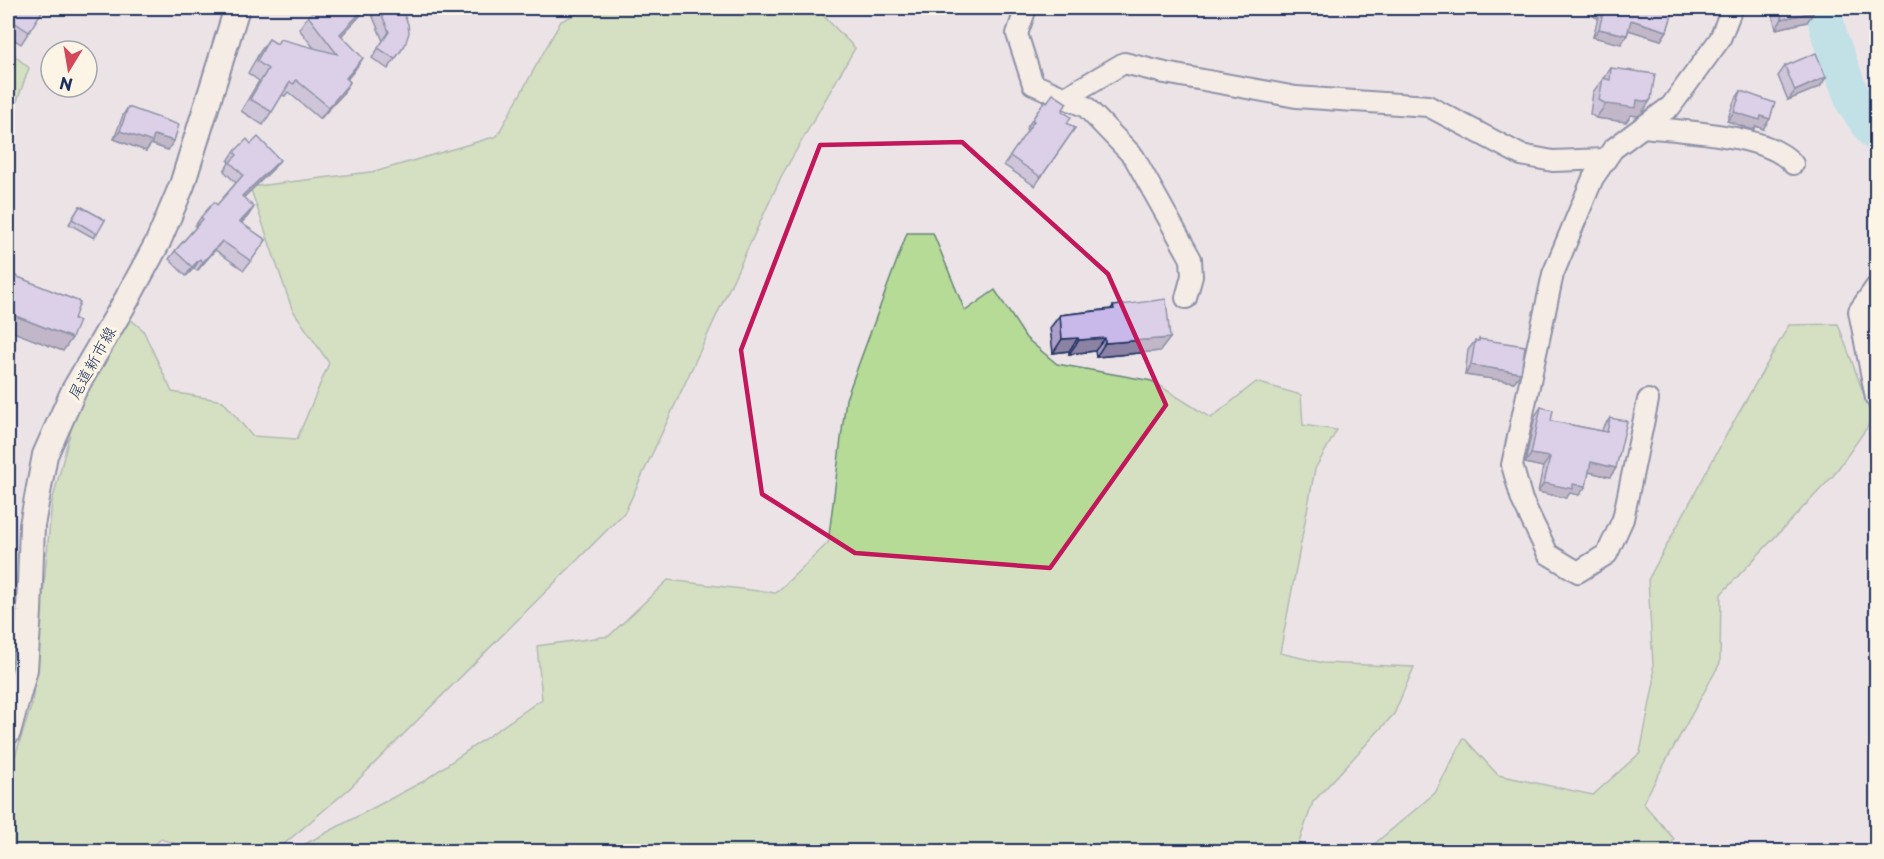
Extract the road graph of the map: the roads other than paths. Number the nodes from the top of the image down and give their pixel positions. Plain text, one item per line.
1 (237, 8) edge
2 (1026, 8) edge
3 (1732, 8) edge
4 (1064, 98) junction
5 (1643, 127) junction
6 (1606, 159) junction
7 (1793, 164) dead end
8 (1876, 287) edge
9 (1186, 298) dead end
10 (1876, 398) edge
11 (1648, 400) dead end
12 (8, 732) edge

1 - 12 main road, 尾道新市線
2 - 4 street
3 - 5 street
4 - 6 street
4 - 9 street
5 - 6 street
5 - 7 street
6 - 11 street
8 - 10 street

